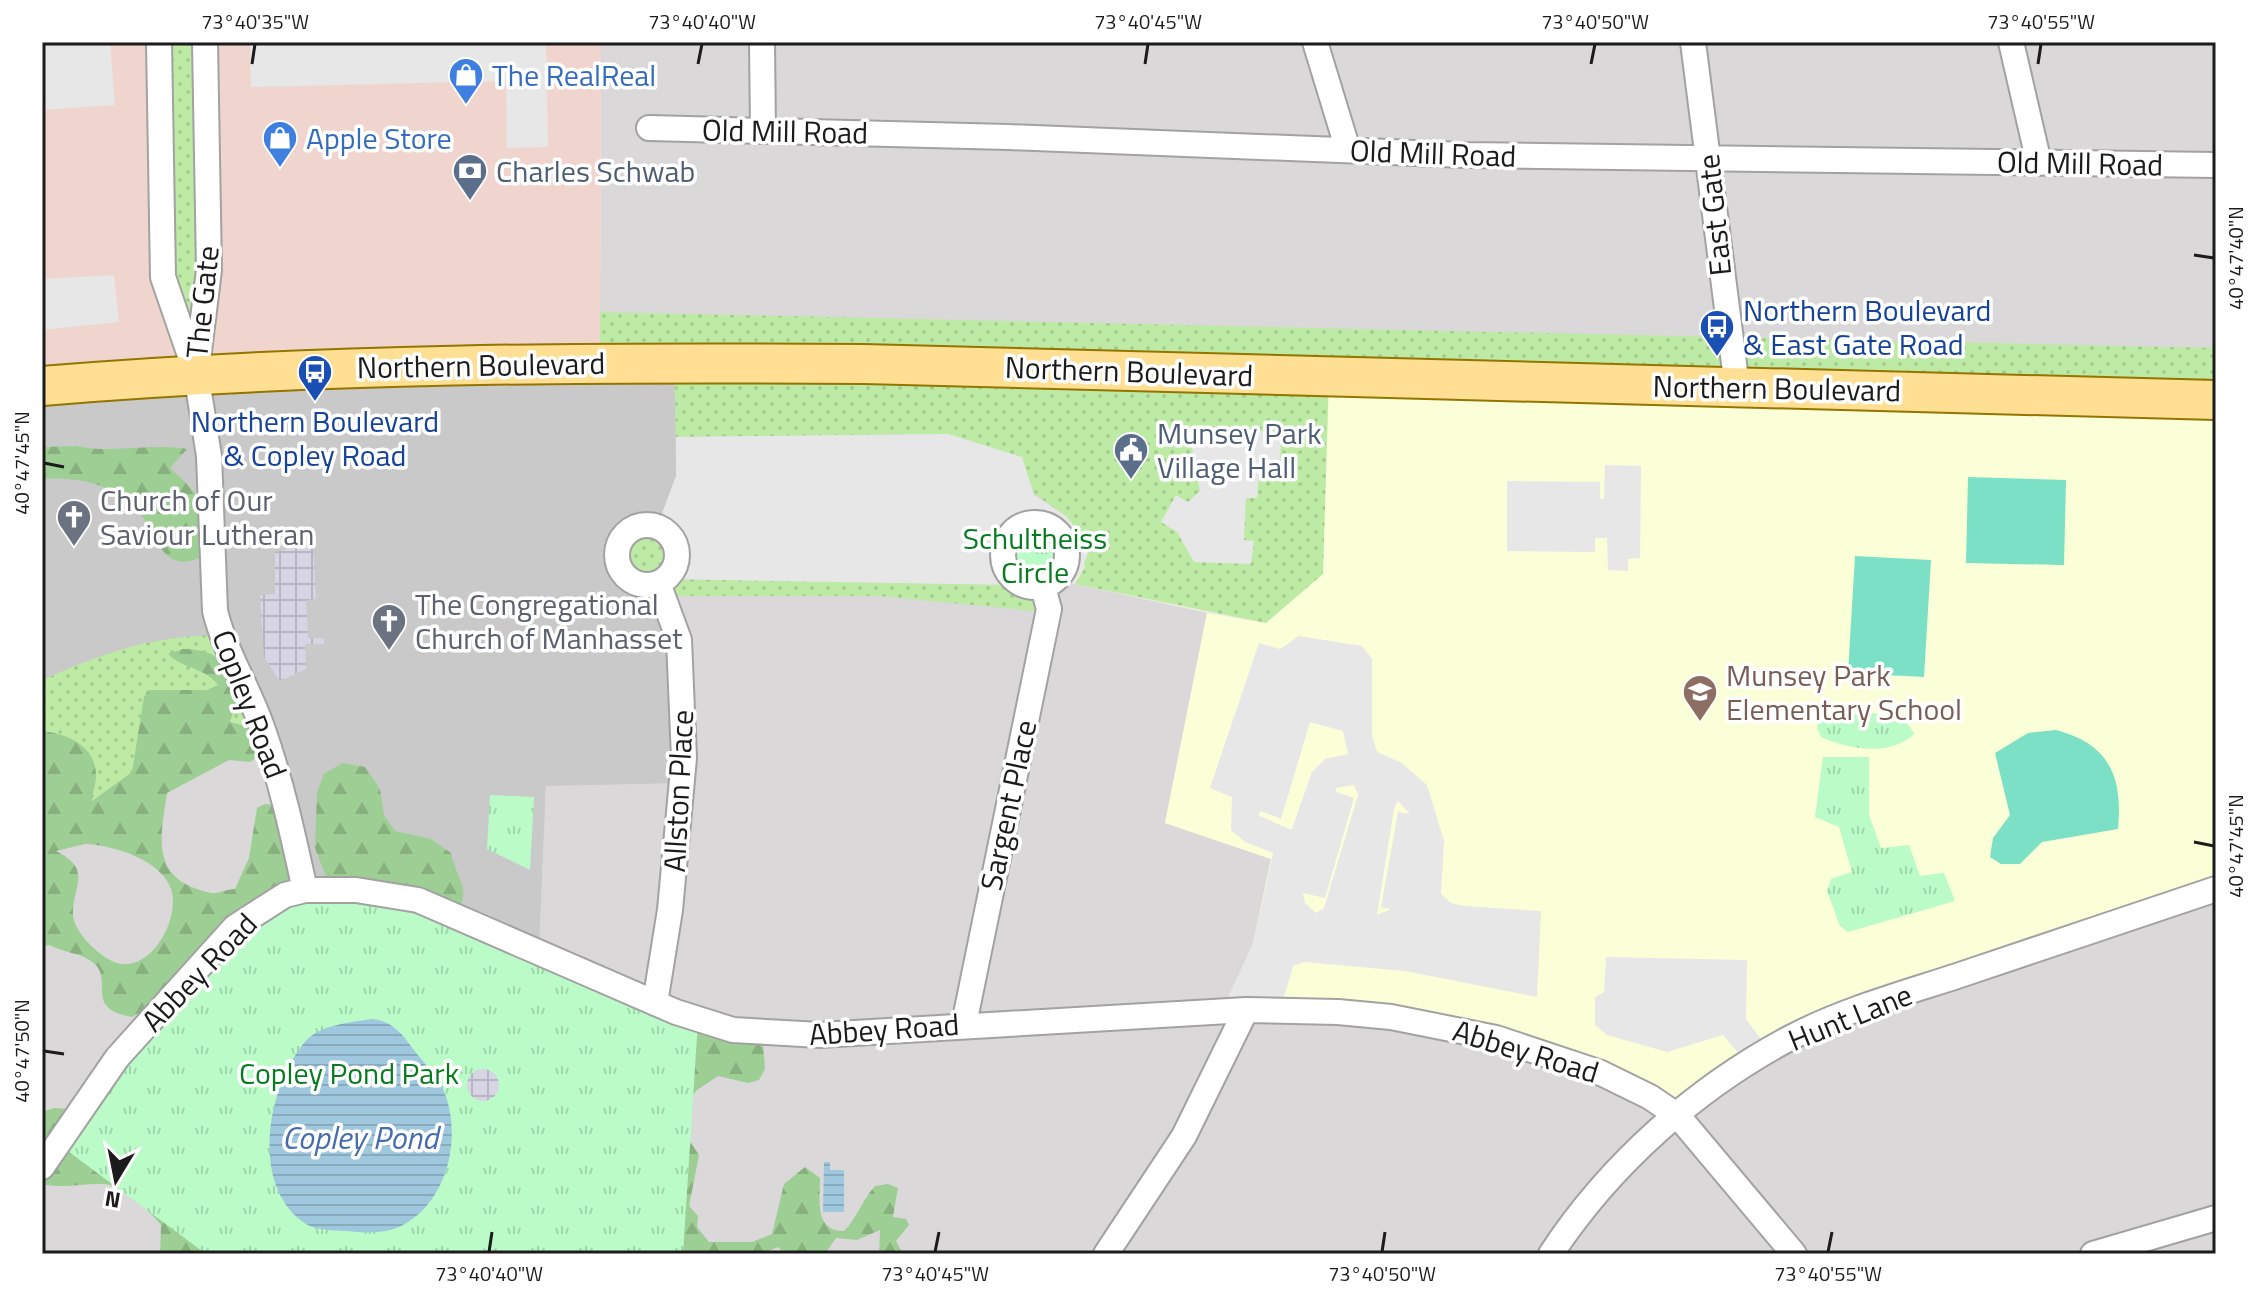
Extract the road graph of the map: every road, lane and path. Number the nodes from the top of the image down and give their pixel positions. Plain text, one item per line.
1 (159, 42) edge
2 (205, 42) edge
3 (762, 42) edge
4 (1315, 42) edge
5 (1693, 42) edge
6 (2011, 42) edge
7 (649, 128) dead end
8 (763, 131) junction
9 (1348, 150) junction
10 (1707, 158) junction
11 (2039, 163) junction
12 (2216, 165) edge
13 (196, 373) junction
14 (42, 386) edge
15 (1737, 387) junction
16 (2216, 400) edge
17 (658, 583) dead end
18 (1043, 587) dead end
19 (2216, 889) edge
20 (305, 890) junction
21 (655, 1003) junction
22 (1246, 1010) junction
23 (964, 1024) junction
24 (1678, 1116) junction
25 (42, 1167) edge
26 (2216, 1218) edge
27 (1106, 1254) edge
28 (1551, 1254) edge
29 (1794, 1254) edge
30 (2093, 1254) edge

1 - 13 street, The Gate
2 - 13 street, The Gate
3 - 8 street
4 - 9 street
5 - 10 street, East Gate
6 - 11 street
7 - 8 street, Old Mill Road
8 - 9 street, Old Mill Road
9 - 10 street, Old Mill Road
10 - 11 street, Old Mill Road
10 - 15 street, East Gate
11 - 12 street, Old Mill Road
13 - 14 main road, Northern Boulevard
13 - 15 main road, Northern Boulevard
13 - 20 street, Copley Road
15 - 16 main road, Northern Boulevard
17 - 21 street, Allston Place
18 - 23 street, Sargent Place
19 - 24 street, Hunt Lane
20 - 21 street, Abbey Road
20 - 25 street, Abbey Road
21 - 23 street, Abbey Road
22 - 23 street, Abbey Road
22 - 24 street, Abbey Road
22 - 27 street
24 - 28 street, Hunt Lane
24 - 29 street, Abbey Road
26 - 30 street

